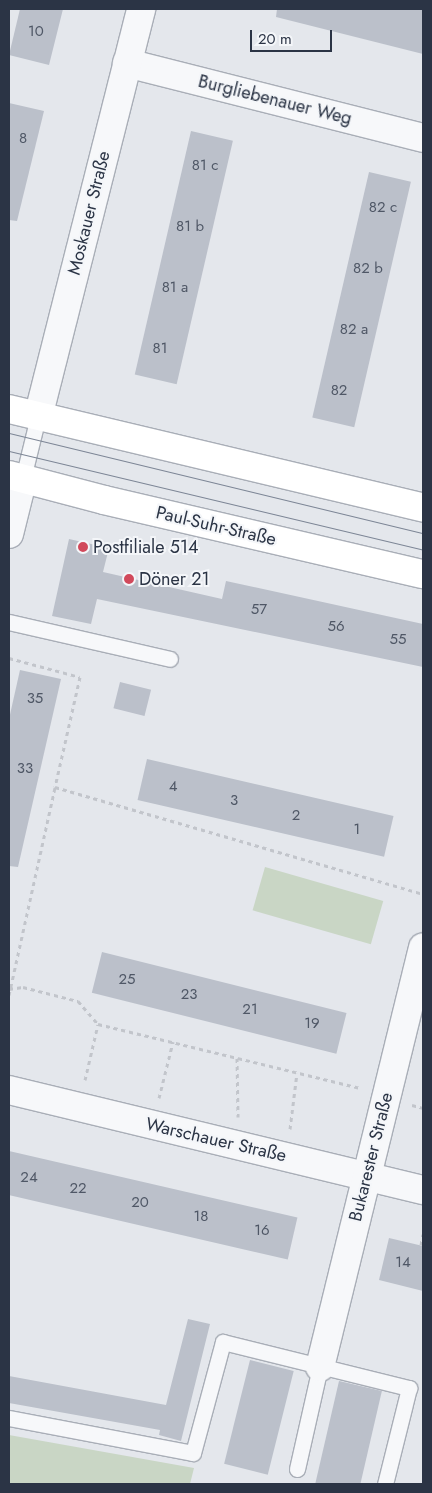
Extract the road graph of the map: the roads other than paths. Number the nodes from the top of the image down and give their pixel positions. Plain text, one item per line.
1 (141, 9) edge
2 (127, 63) junction
3 (423, 138) edge
4 (9, 409) edge
5 (38, 416) junction
6 (16, 477) edge
7 (423, 508) edge
8 (9, 534) edge
9 (423, 574) edge
10 (9, 622) edge
11 (170, 658) dead end
12 (423, 947) edge
13 (9, 1090) edge
14 (366, 1176) junction
15 (423, 1190) edge
16 (320, 1367) junction
17 (9, 1418) edge
18 (297, 1469) dead end
19 (385, 1484) edge

1 - 2 street, Moskauer Straße
2 - 3 street, Burgliebenauer Weg
2 - 5 street, Moskauer Straße
4 - 5 street
5 - 6 lane
5 - 7 street
6 - 8 street
6 - 9 street, Paul-Suhr-Straße
10 - 11 lane
12 - 14 street, Bukarester Straße
13 - 14 street, Warschauer Straße
14 - 15 street, Warschauer Straße
14 - 16 street, Bukarester Straße
16 - 17 lane
16 - 18 lane
16 - 19 lane

